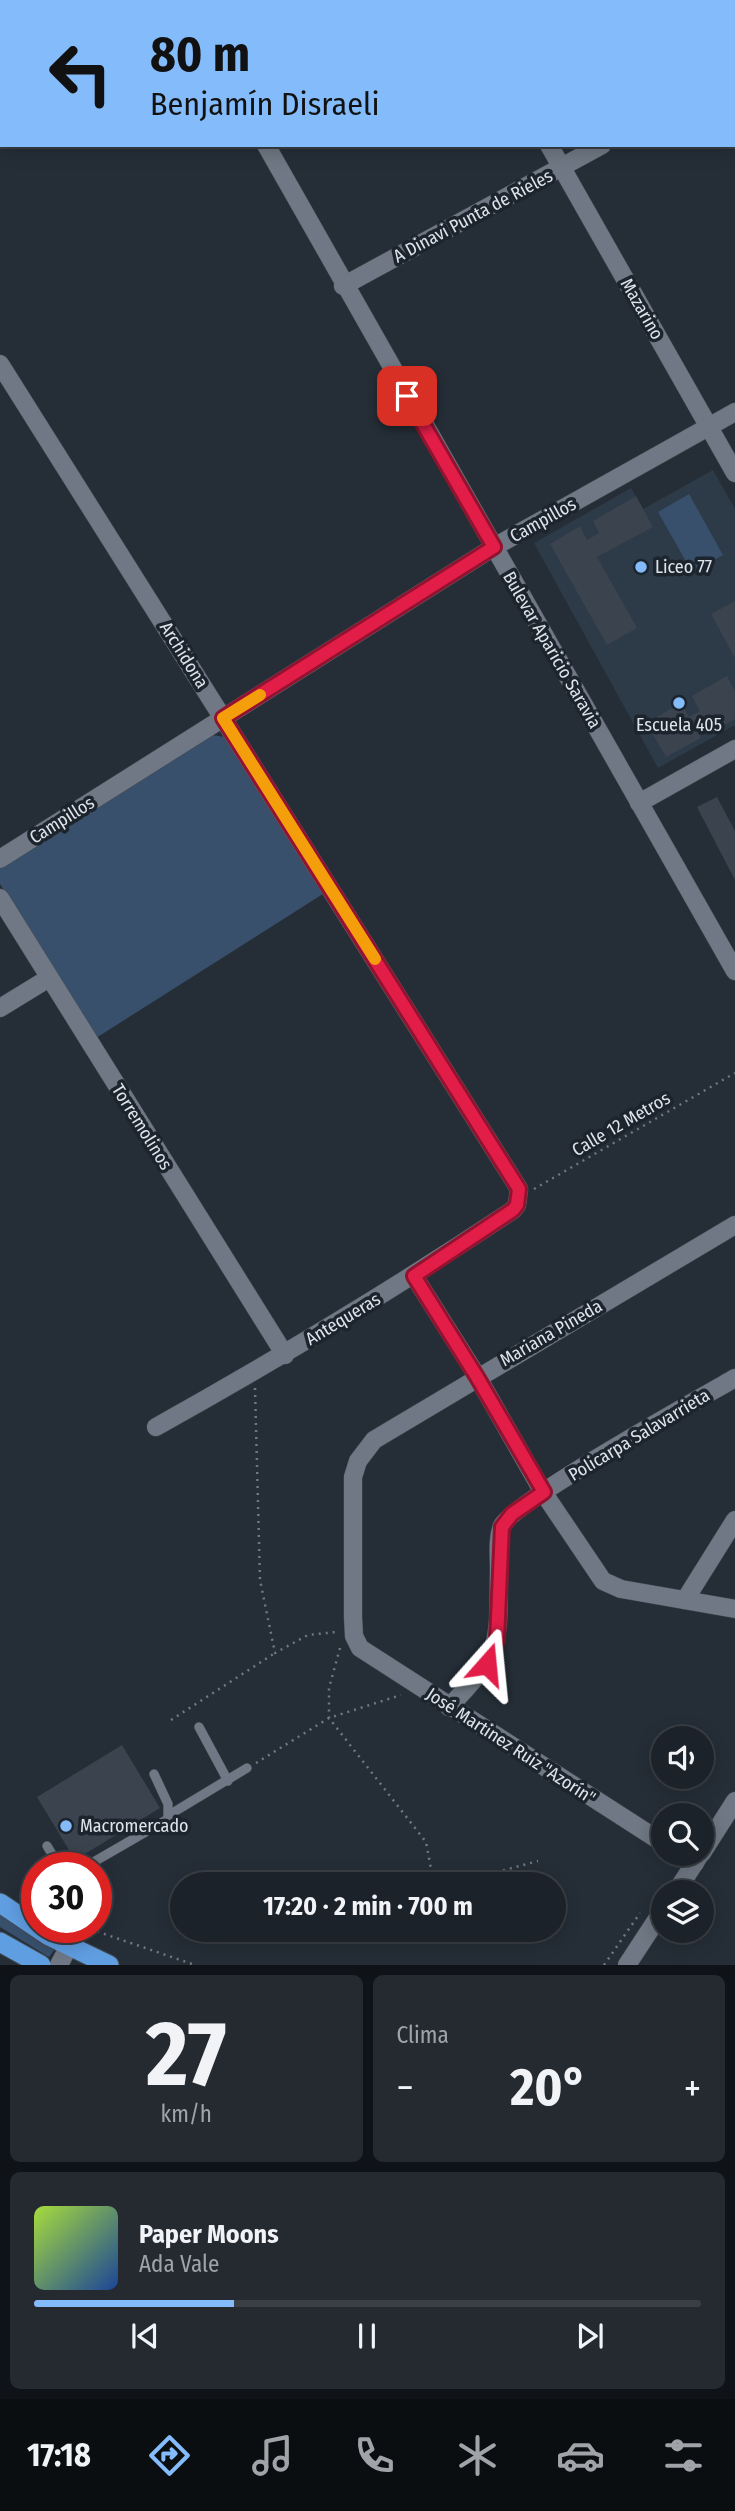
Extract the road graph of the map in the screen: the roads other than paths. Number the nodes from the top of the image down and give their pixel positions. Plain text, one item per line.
1 (267, 147) edge
2 (550, 147) edge
3 (599, 147) edge
4 (562, 168) junction
5 (344, 286) junction
6 (0, 364) edge
7 (735, 412) edge
8 (709, 427) junction
9 (735, 473) edge
10 (494, 547) junction
11 (223, 718) junction
12 (735, 749) edge
13 (639, 803) junction
14 (0, 859) edge
15 (0, 898) edge
16 (735, 971) edge
17 (49, 978) junction
18 (0, 1008) edge
19 (519, 1197) joint
20 (735, 1225) edge
21 (414, 1276) junction
22 (285, 1354) junction
23 (477, 1377) junction
24 (735, 1378) edge
25 (156, 1427) dead end
26 (544, 1492) junction
27 (735, 1520) edge
28 (685, 1600) junction
29 (735, 1609) edge
30 (360, 1648) joint
31 (449, 1706) junction
32 (199, 1727) dead end
33 (247, 1768) road end
34 (154, 1774) dead end
35 (228, 1781) junction
36 (733, 1806) edge
37 (169, 1815) junction
38 (714, 1834) edge
39 (651, 1835) edge
40 (47, 1846) dead end
41 (51, 1852) edge
42 (112, 1852) edge
43 (0, 1903) edge
44 (21, 1913) edge
45 (651, 1928) edge
46 (0, 1942) edge
47 (65, 1943) edge
48 (69, 1946) junction
49 (41, 1965) edge
50 (60, 1965) edge
51 (109, 1965) edge
52 (627, 1965) edge

1 - 5 street, Bulevar Aparicio Saravia
2 - 4 street, Mazarino
3 - 4 street, A Dinavi Punta de Rieles
4 - 5 street, A Dinavi Punta de Rieles
4 - 8 street, Mazarino
5 - 10 street, Bulevar Aparicio Saravia
6 - 11 street, Archidona
7 - 8 street, Campillos
8 - 9 street, Mazarino
8 - 10 street, Campillos
10 - 11 street, Campillos
10 - 13 street, Bulevar Aparicio Saravia
11 - 14 street, Campillos
11 - 19 street, Archidona
12 - 13 street
13 - 16 street, Bulevar Aparicio Saravia
15 - 17 street, Torremolinos
17 - 18 street
17 - 22 street, Torremolinos
19 - 21 street, Antequeras
20 - 23 street, Mariana Pineda
21 - 22 street, Antequeras
21 - 23 street
22 - 25 street, Antequeras
23 - 26 street
23 - 30 street, Mariana Pineda
24 - 26 street, Policarpa Salavarrieta
26 - 28 street
26 - 31 street, Policarpa Salavarrieta
27 - 28 street
28 - 29 street
30 - 31 street, José Martinez Ruiz "Azorín"
31 - 39 street, José Martinez Ruiz "Azorín"
32 - 35 lane
33 - 35 lane
34 - 37 lane
35 - 37 lane
36 - 38 street
37 - 42 lane
40 - 41 lane
43 - 44 highway
45 - 52 street
46 - 49 highway
47 - 48 highway
48 - 50 street
48 - 51 highway

